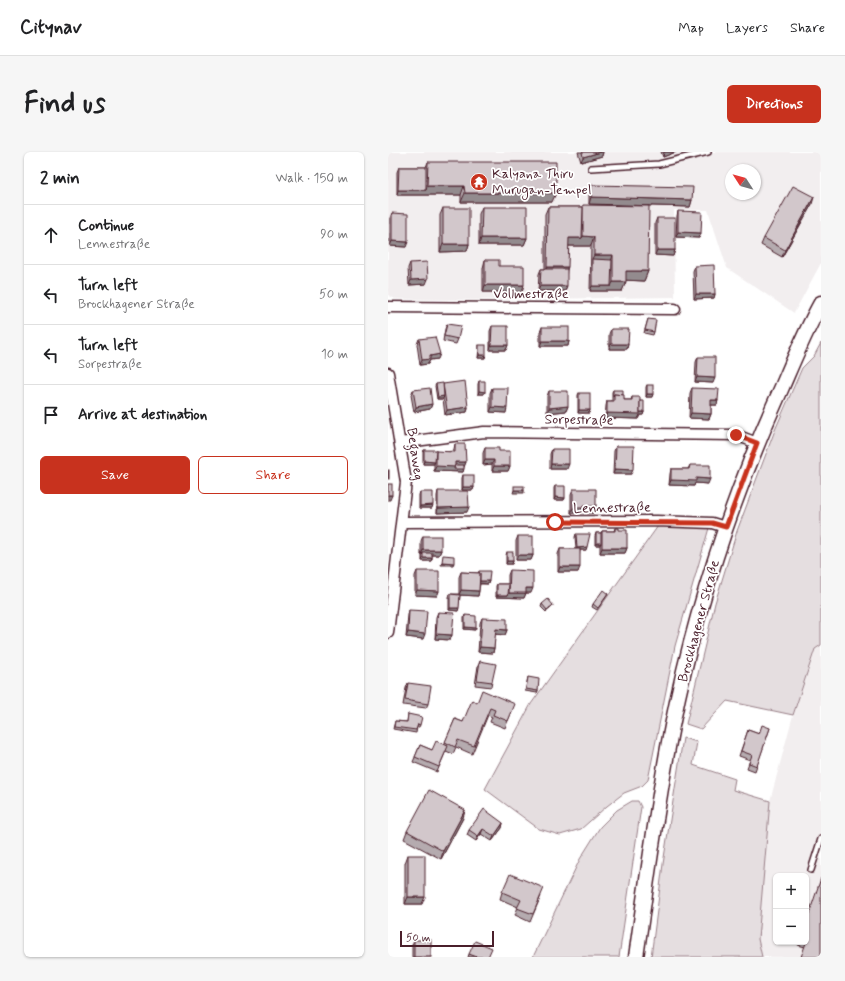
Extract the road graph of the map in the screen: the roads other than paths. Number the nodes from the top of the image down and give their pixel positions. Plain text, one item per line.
1 (708, 152) edge
2 (591, 168) dead end
3 (821, 303) edge
4 (388, 307) edge
5 (675, 309) dead end
6 (388, 373) edge
7 (400, 443) junction
8 (757, 443) junction
9 (402, 522) junction
10 (726, 527) junction
11 (389, 607) edge
12 (388, 633) edge
13 (821, 839) edge
14 (811, 870) dead end
15 (636, 957) edge

1 - 2 lane
3 - 8 main road, Brockhagener Straße
4 - 5 street, Vollmestraße
6 - 7 street, Begaweg
7 - 8 street, Sorpestraße
7 - 9 street, Begaweg
8 - 10 main road, Brockhagener Straße
9 - 10 street, Lennestraße
9 - 11 street, Begaweg
10 - 15 main road, Brockhagener Straße
11 - 12 street, Begaweg
13 - 14 lane

